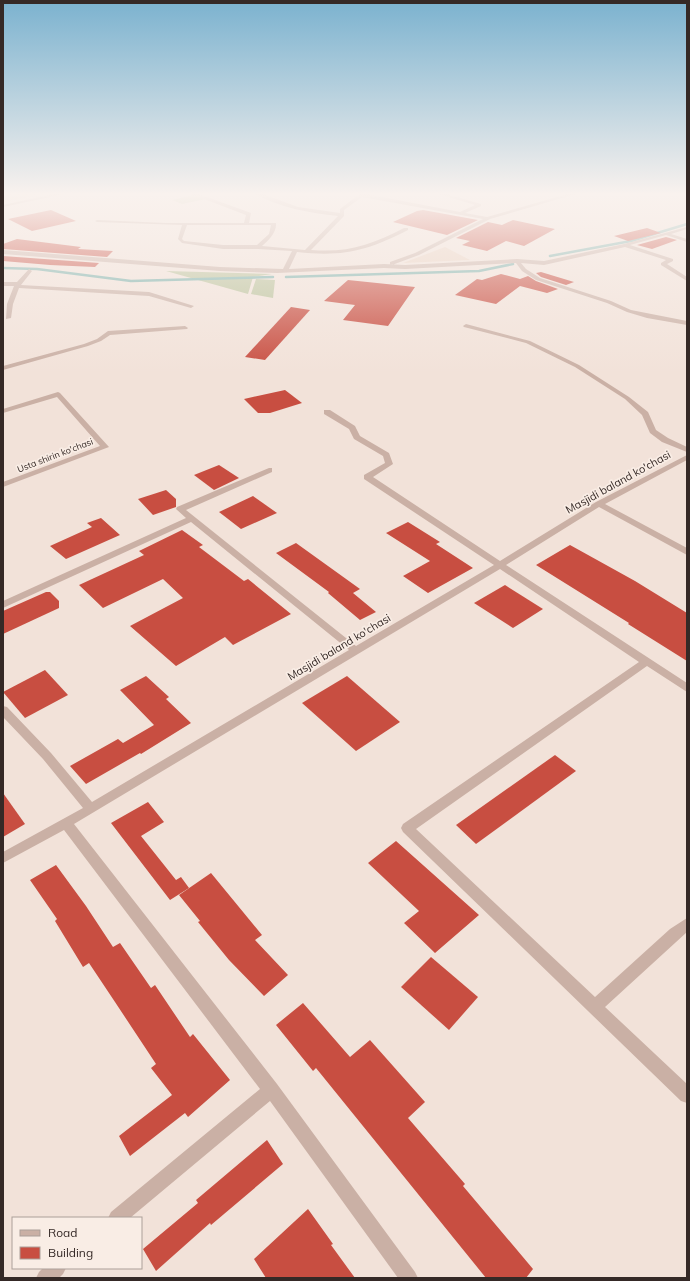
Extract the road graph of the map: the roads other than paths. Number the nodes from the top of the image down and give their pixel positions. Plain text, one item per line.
1 (13, 253) edge
2 (294, 253) edge
3 (421, 253) edge
4 (590, 253) edge
5 (649, 253) edge
6 (516, 261) junction
7 (384, 266) junction
8 (29, 271) dead end
9 (285, 271) junction
10 (687, 279) edge
11 (3, 284) edge
12 (17, 285) junction
13 (191, 306) dead end
14 (8, 318) dead end
15 (687, 323) edge
16 (466, 326) dead end
17 (185, 328) dead end
18 (3, 368) edge
19 (3, 411) edge
20 (327, 412) dead end
21 (685, 447) edge
22 (687, 457) edge
23 (269, 470) dead end
24 (3, 485) edge
25 (599, 504) junction
26 (192, 519) junction
27 (687, 552) edge
28 (501, 564) junction
29 (3, 605) edge
30 (356, 651) junction
31 (646, 662) junction
32 (687, 688) edge
33 (3, 710) edge
34 (91, 809) junction
35 (66, 823) junction
36 (3, 858) edge
37 (687, 924) edge
38 (595, 1007) junction
39 (271, 1090) junction
40 (687, 1095) edge
41 (118, 1217) edge
42 (56, 1269) edge
43 (45, 1278) edge
44 (409, 1278) edge

1 - 9 street
2 - 9 street
3 - 7 street
4 - 6 street
5 - 10 street
6 - 7 street
6 - 15 street
7 - 9 street
8 - 12 street
11 - 12 street
12 - 13 street
12 - 14 street
16 - 21 street, Masjidi baland ko'chasi
17 - 18 street
19 - 24 street, Usta shirin ko'chasi
20 - 28 street
22 - 25 street, Masjidi baland ko'chasi
23 - 26 street
25 - 27 street
25 - 28 street, Masjidi baland ko'chasi
26 - 29 street
26 - 30 street
28 - 30 street, Masjidi baland ko'chasi
28 - 31 street
30 - 34 street, Masjidi baland ko'chasi
31 - 32 street
31 - 38 street
33 - 34 street
34 - 35 street, Masjidi baland ko'chasi
35 - 36 street, Masjidi baland ko'chasi
35 - 39 street
37 - 38 street
38 - 40 street
39 - 41 street
39 - 44 street
42 - 43 street

